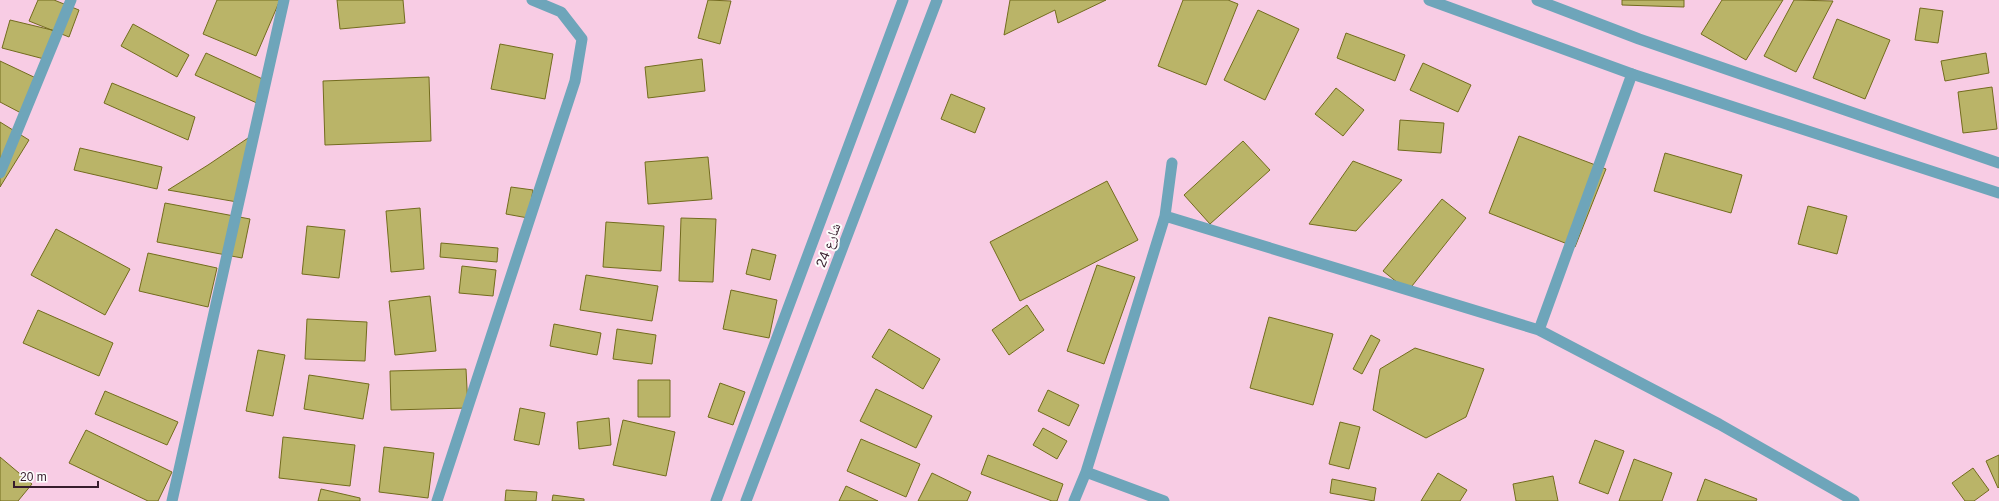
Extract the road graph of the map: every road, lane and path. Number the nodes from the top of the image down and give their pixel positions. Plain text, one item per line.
1 (71, 0) edge
2 (284, 0) edge
3 (532, 0) edge
4 (903, 0) edge
5 (937, 0) edge
6 (1428, 0) edge
7 (1537, 0) edge
8 (1632, 74) junction
9 (1172, 162) dead end
10 (1999, 163) edge
11 (0, 173) edge
12 (1999, 192) edge
13 (1165, 216) junction
14 (1539, 330) junction
15 (1086, 472) junction
16 (172, 501) edge
17 (437, 501) edge
18 (716, 501) edge
19 (746, 501) edge
20 (1074, 501) edge
21 (1164, 501) edge
22 (1854, 501) edge

1 - 11 street
2 - 16 street
3 - 17 street
4 - 18 street, شارع 24
5 - 19 street, شارع 24
6 - 8 street
7 - 10 street
8 - 12 street
8 - 14 street
9 - 13 street
13 - 14 street
13 - 15 street
14 - 22 street
15 - 20 street
15 - 21 street

